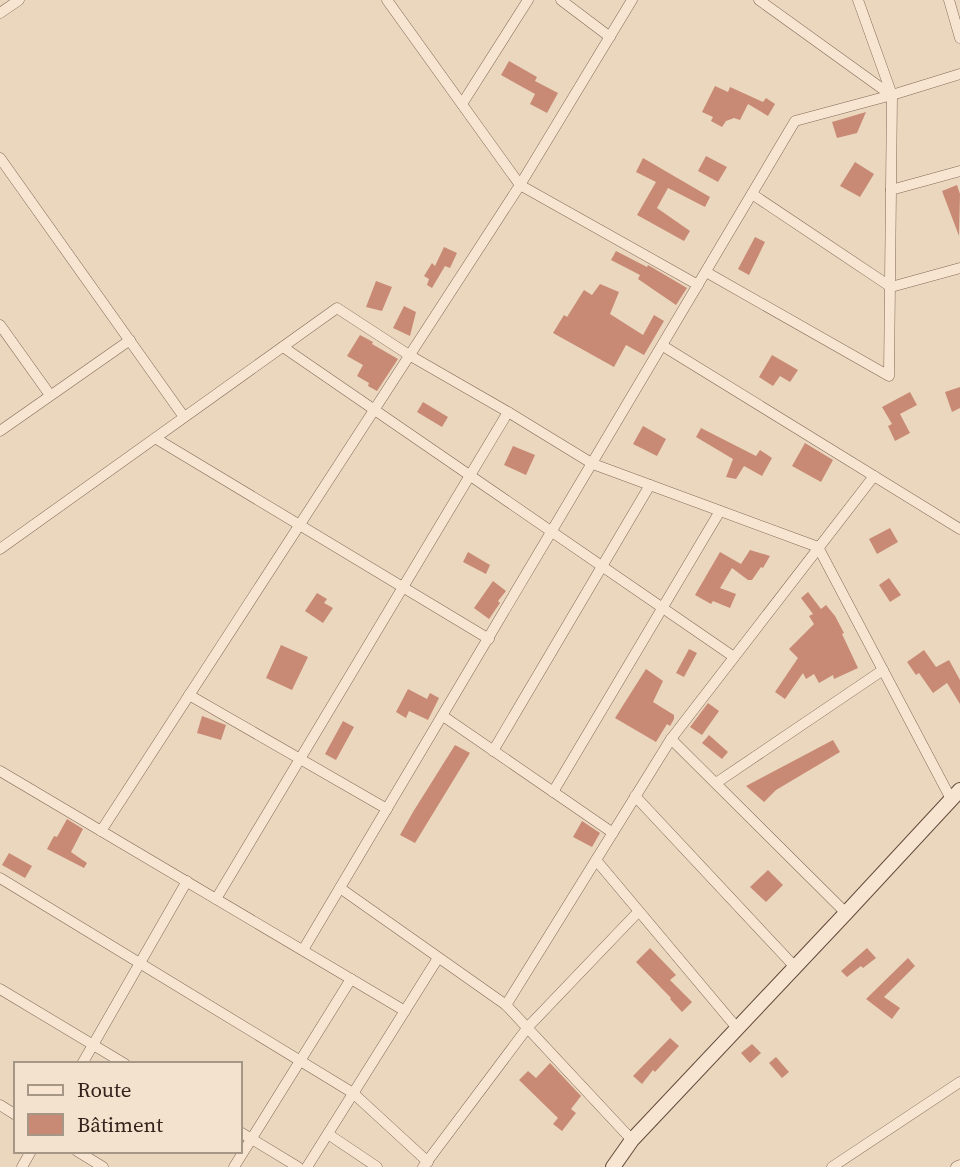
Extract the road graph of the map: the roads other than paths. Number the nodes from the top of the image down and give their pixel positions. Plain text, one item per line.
1 (387, 0) edge
2 (528, 0) edge
3 (561, 0) edge
4 (632, 0) edge
5 (759, 0) edge
6 (858, 0) edge
7 (949, 0) edge
8 (16, 1) edge
9 (0, 13) edge
10 (610, 37) junction
11 (960, 38) edge
12 (960, 74) edge
13 (892, 95) junction
14 (462, 104) junction
15 (0, 158) edge
16 (960, 172) edge
17 (520, 184) junction
18 (891, 190) junction
19 (752, 194) junction
20 (958, 269) edge
21 (706, 272) junction
22 (960, 282) edge
23 (698, 285) junction
24 (891, 288) junction
25 (0, 325) edge
26 (130, 340) junction
27 (663, 346) junction
28 (283, 347) junction
29 (409, 355) junction
30 (50, 396) junction
31 (374, 410) junction
32 (508, 412) junction
33 (184, 417) junction
34 (0, 430) edge
35 (155, 438) junction
36 (593, 464) junction
37 (469, 475) junction
38 (874, 476) junction
39 (650, 485) junction
40 (720, 511) junction
41 (299, 525) junction
42 (960, 529) edge
43 (552, 533) junction
44 (818, 547) junction
45 (0, 549) edge
46 (602, 567) junction
47 (403, 587) junction
48 (662, 609) junction
49 (489, 639) junction
50 (734, 657) junction
51 (883, 670) junction
52 (189, 695) junction
53 (443, 716) junction
54 (671, 738) junction
55 (493, 751) junction
56 (300, 759) junction
57 (0, 771) edge
58 (716, 783) junction
59 (553, 792) junction
60 (956, 794) edge
61 (635, 796) junction
62 (387, 809) junction
63 (101, 831) junction
64 (613, 833) junction
65 (596, 860) junction
66 (0, 878) edge
67 (187, 881) junction
68 (340, 888) junction
69 (216, 899) junction
70 (638, 912) junction
71 (846, 913) junction
72 (303, 950) junction
73 (438, 958) junction
74 (140, 963) junction
75 (795, 967) junction
76 (351, 979) junction
77 (0, 989) edge
78 (506, 1005) junction
79 (405, 1011) junction
80 (528, 1027) junction
81 (737, 1028) junction
82 (93, 1044) junction
83 (300, 1061) junction
84 (83, 1062) edge
85 (122, 1062) edge
86 (960, 1082) edge
87 (353, 1093) junction
88 (242, 1133) edge
89 (328, 1134) junction
90 (251, 1139) junction
91 (632, 1140) junction
92 (80, 1153) edge
93 (425, 1164) edge
94 (103, 1167) edge
95 (234, 1167) edge
96 (298, 1167) edge
97 (307, 1167) edge
98 (377, 1167) edge
99 (613, 1167) edge
100 (832, 1167) edge

1 - 14 street
2 - 14 street
3 - 10 street
4 - 10 street
5 - 13 street
6 - 13 street
7 - 11 street
8 - 9 street
10 - 17 street
12 - 13 street
13 - 18 street
13 - 19 street
14 - 17 street
15 - 26 street
16 - 18 street
17 - 23 street
17 - 29 street
18 - 24 street
19 - 21 street
19 - 24 street
20 - 22 street
20 - 24 street
21 - 23 street
21 - 24 street
23 - 27 street
25 - 30 street
26 - 30 street
26 - 33 street
27 - 36 street
27 - 38 street
28 - 29 street
28 - 31 street
28 - 33 street
29 - 31 street
29 - 32 street
30 - 34 street
31 - 37 street
31 - 41 street
32 - 36 street
32 - 37 street
33 - 35 street
35 - 41 street
35 - 45 street
36 - 39 street
36 - 43 street
37 - 43 street
37 - 47 street
38 - 42 street
38 - 44 street
39 - 40 street
39 - 46 street
40 - 44 street
40 - 48 street
41 - 47 street
41 - 52 street
43 - 46 street
43 - 49 street
44 - 50 street
44 - 51 street
46 - 48 street
46 - 55 street
47 - 49 street
47 - 56 street
48 - 50 street
48 - 59 street
49 - 53 street
50 - 54 street
51 - 58 street
51 - 60 street
52 - 56 street
52 - 63 street
53 - 55 street
53 - 62 street
54 - 58 street
54 - 61 street
55 - 59 street
56 - 62 street
56 - 69 street
57 - 63 street
58 - 71 street
59 - 64 street
60 - 71 street
61 - 64 street
61 - 75 street
62 - 68 street
63 - 67 street
64 - 65 street
65 - 70 street
65 - 78 street
66 - 74 street
67 - 69 street
67 - 74 street
68 - 72 street
68 - 73 street
69 - 72 street
70 - 80 street
70 - 81 street
71 - 75 street
72 - 76 street
73 - 78 street
73 - 79 street
74 - 82 street
74 - 83 street
75 - 81 street
76 - 79 street
76 - 83 street
77 - 82 street
78 - 80 street
79 - 87 street
80 - 91 street
80 - 93 street
81 - 91 street
82 - 84 street
82 - 85 street
83 - 87 street
83 - 90 street
86 - 100 street
87 - 89 street
87 - 93 street
88 - 90 street
89 - 97 street
89 - 98 street
90 - 95 street
90 - 96 street
91 - 99 street
92 - 94 street

